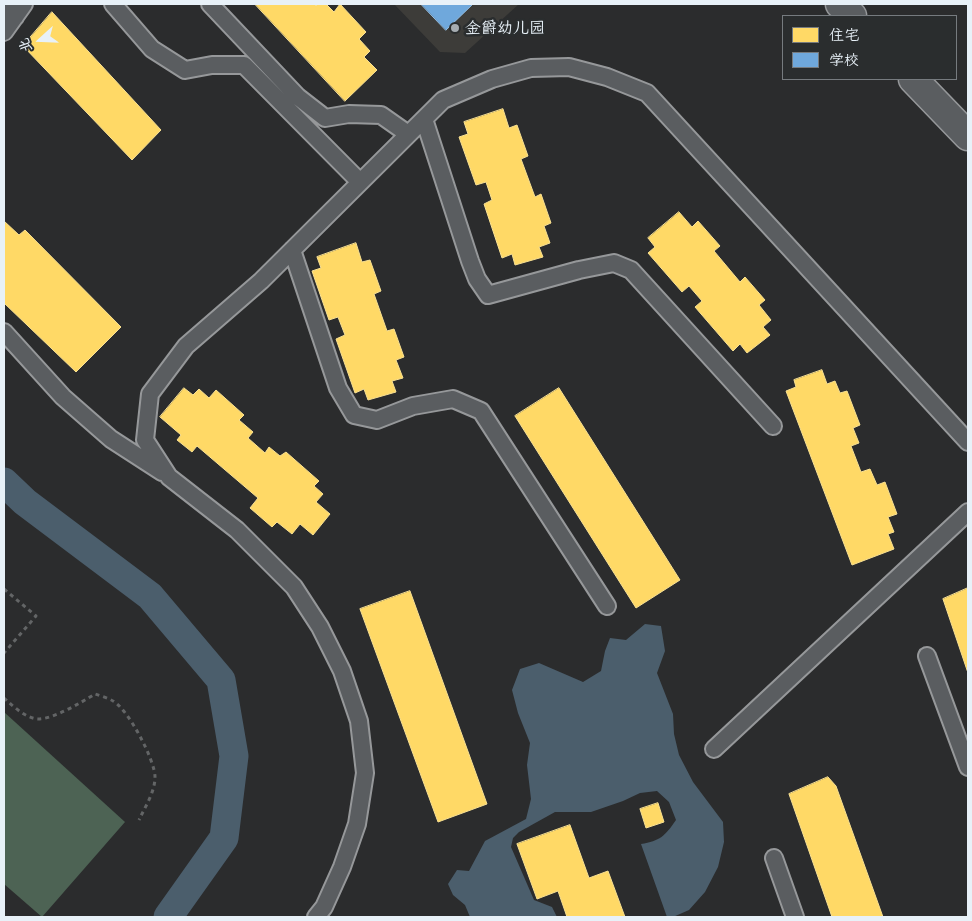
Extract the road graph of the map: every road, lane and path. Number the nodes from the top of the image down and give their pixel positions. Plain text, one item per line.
1 (4, 4) edge
2 (113, 4) edge
3 (210, 4) edge
4 (840, 4) edge
5 (20, 10) edge
6 (851, 15) edge
7 (4, 32) edge
8 (914, 80) edge
9 (424, 119) junction
10 (408, 134) junction
11 (968, 136) edge
12 (360, 182) junction
13 (292, 250) junction
14 (4, 332) edge
15 (773, 426) dead end
16 (966, 436) edge
17 (169, 476) junction
18 (968, 512) edge
19 (4, 589) edge
20 (607, 606) dead end
21 (4, 653) edge
22 (927, 656) dead end
23 (4, 698) edge
24 (714, 749) dead end
25 (968, 767) edge
26 (139, 820) dead end
27 (774, 858) dead end
28 (316, 917) edge
29 (795, 917) edge

1 - 5 lane
2 - 12 lane
3 - 10 lane
4 - 6 street
5 - 7 lane
8 - 11 street
9 - 10 lane
9 - 15 lane
9 - 16 lane
10 - 12 lane
12 - 13 lane
13 - 17 lane
13 - 20 lane
14 - 17 lane
17 - 28 lane
18 - 24 lane
19 - 21 path
22 - 25 lane
23 - 26 path
27 - 29 lane

